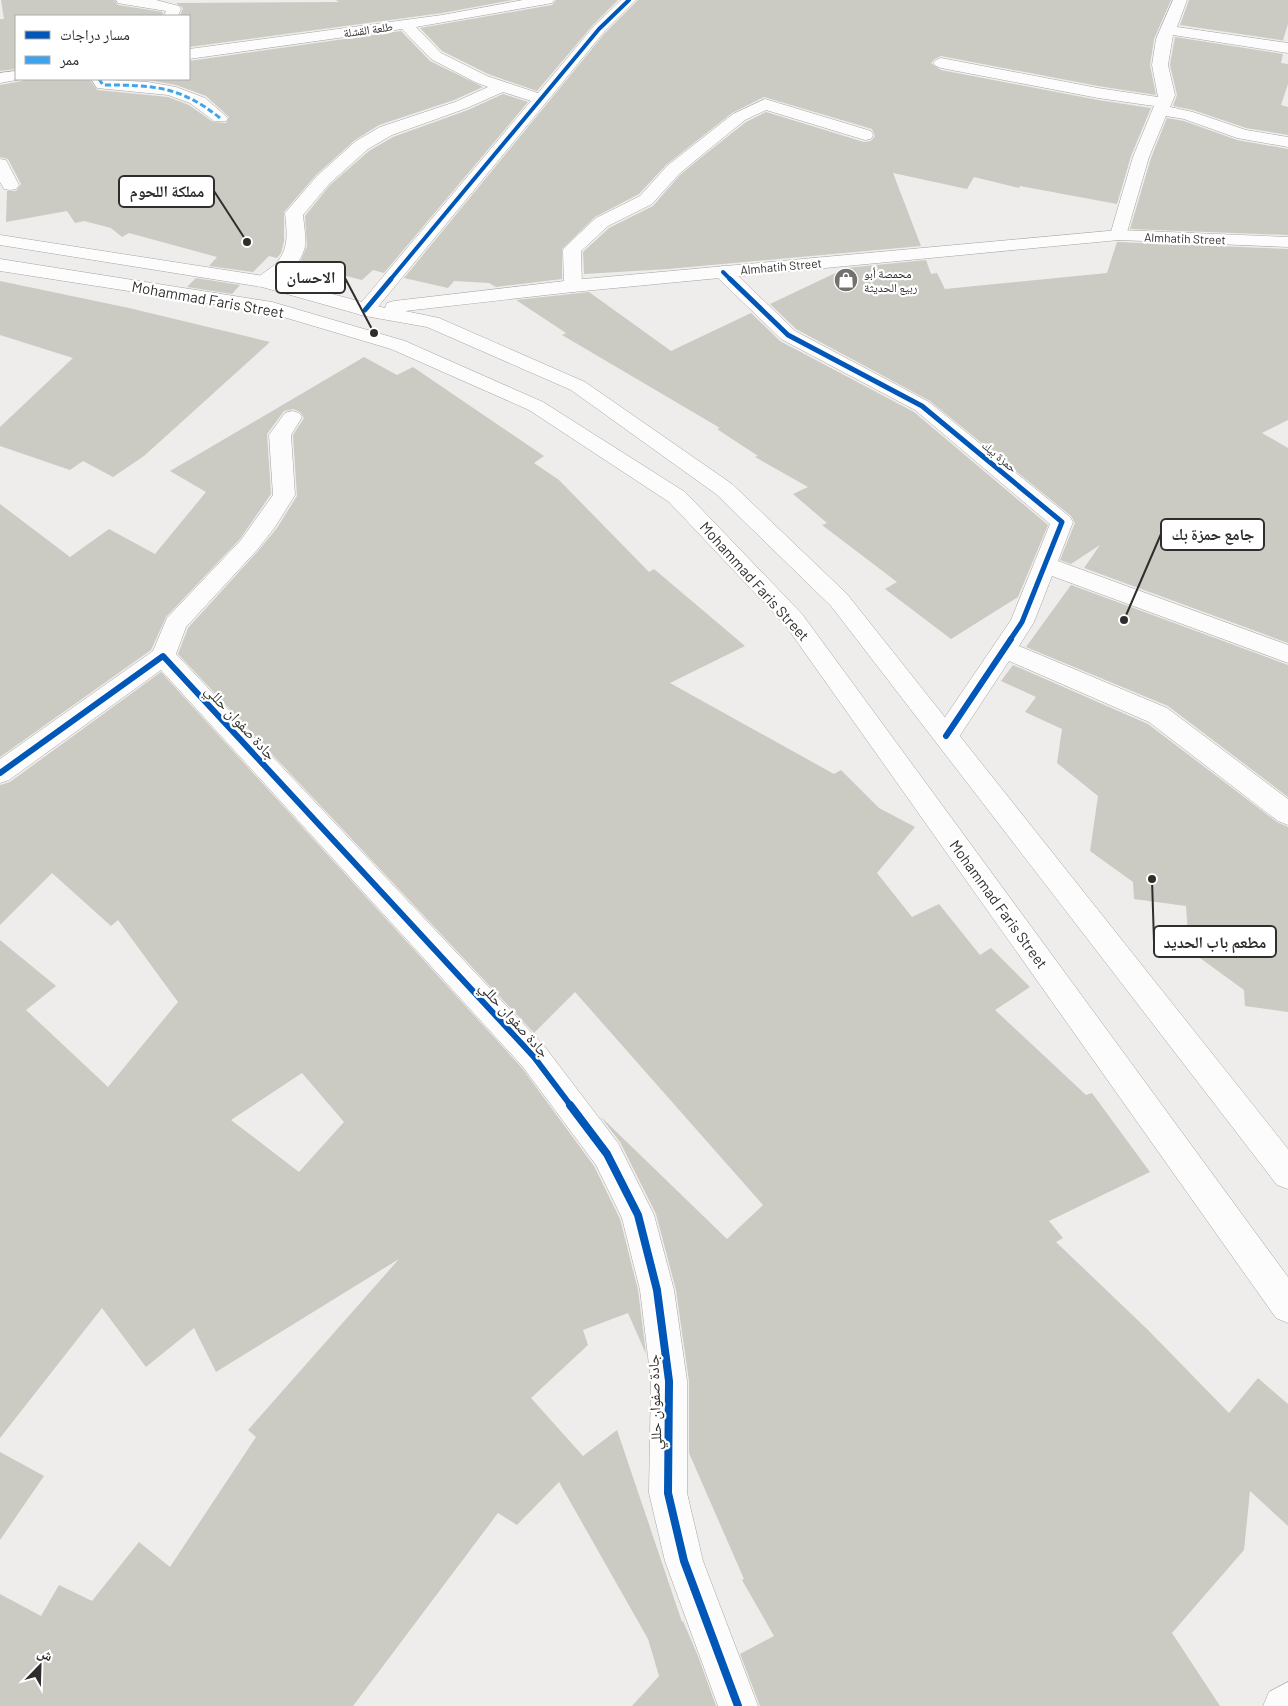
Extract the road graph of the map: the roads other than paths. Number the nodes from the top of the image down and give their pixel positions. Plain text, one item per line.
1 (122, 0) edge
2 (547, 0) edge
3 (629, 0) edge
4 (1180, 0) edge
5 (177, 8) edge
6 (405, 24) junction
7 (1168, 30) junction
8 (1288, 48) edge
9 (190, 54) edge
10 (941, 63) dead end
11 (15, 76) edge
12 (0, 78) edge
13 (100, 80) edge
14 (500, 87) junction
15 (541, 100) junction
16 (1162, 106) junction
17 (220, 118) dead end
18 (865, 135) dead end
19 (1288, 142) edge
20 (0, 164) edge
21 (10, 184) dead end
22 (1119, 235) junction
23 (0, 240) edge
24 (1288, 242) edge
25 (0, 265) edge
26 (723, 272) junction
27 (264, 282) junction
28 (573, 286) junction
29 (365, 310) junction
30 (292, 417) dead end
31 (1045, 565) junction
32 (1004, 649) junction
33 (1288, 654) edge
34 (163, 656) junction
35 (946, 736) junction
36 (0, 773) edge
37 (1288, 814) edge
38 (1288, 1174) edge
39 (1288, 1306) edge
40 (1288, 1702) edge
41 (738, 1706) edge
42 (1283, 1706) edge

1 - 5 street
2 - 6 street, طلعة القشلة
3 - 15 street
4 - 7 street
6 - 9 street, طلعة القشلة
6 - 14 street
7 - 8 street
7 - 16 street
10 - 16 street
11 - 12 street
13 - 17 street
14 - 15 street
14 - 27 street
15 - 29 street
16 - 19 street
16 - 22 street
18 - 28 street
20 - 21 street
22 - 24 street, Almhatih Street
22 - 26 street, Almhatih Street
23 - 27 street, Mohammad Faris Street
25 - 39 street, Mohammad Faris Street
26 - 28 street, Almhatih Street
26 - 31 street, حمزة بيك
27 - 29 street, Mohammad Faris Street
28 - 29 street, Almhatih Street
29 - 35 street, Mohammad Faris Street
30 - 34 street
31 - 32 street, حمزة بيك
31 - 33 street
32 - 35 street, حمزة بيك
32 - 37 street
34 - 36 street
34 - 41 street, جادة صفوان حللي
35 - 38 street, Mohammad Faris Street
40 - 42 street

